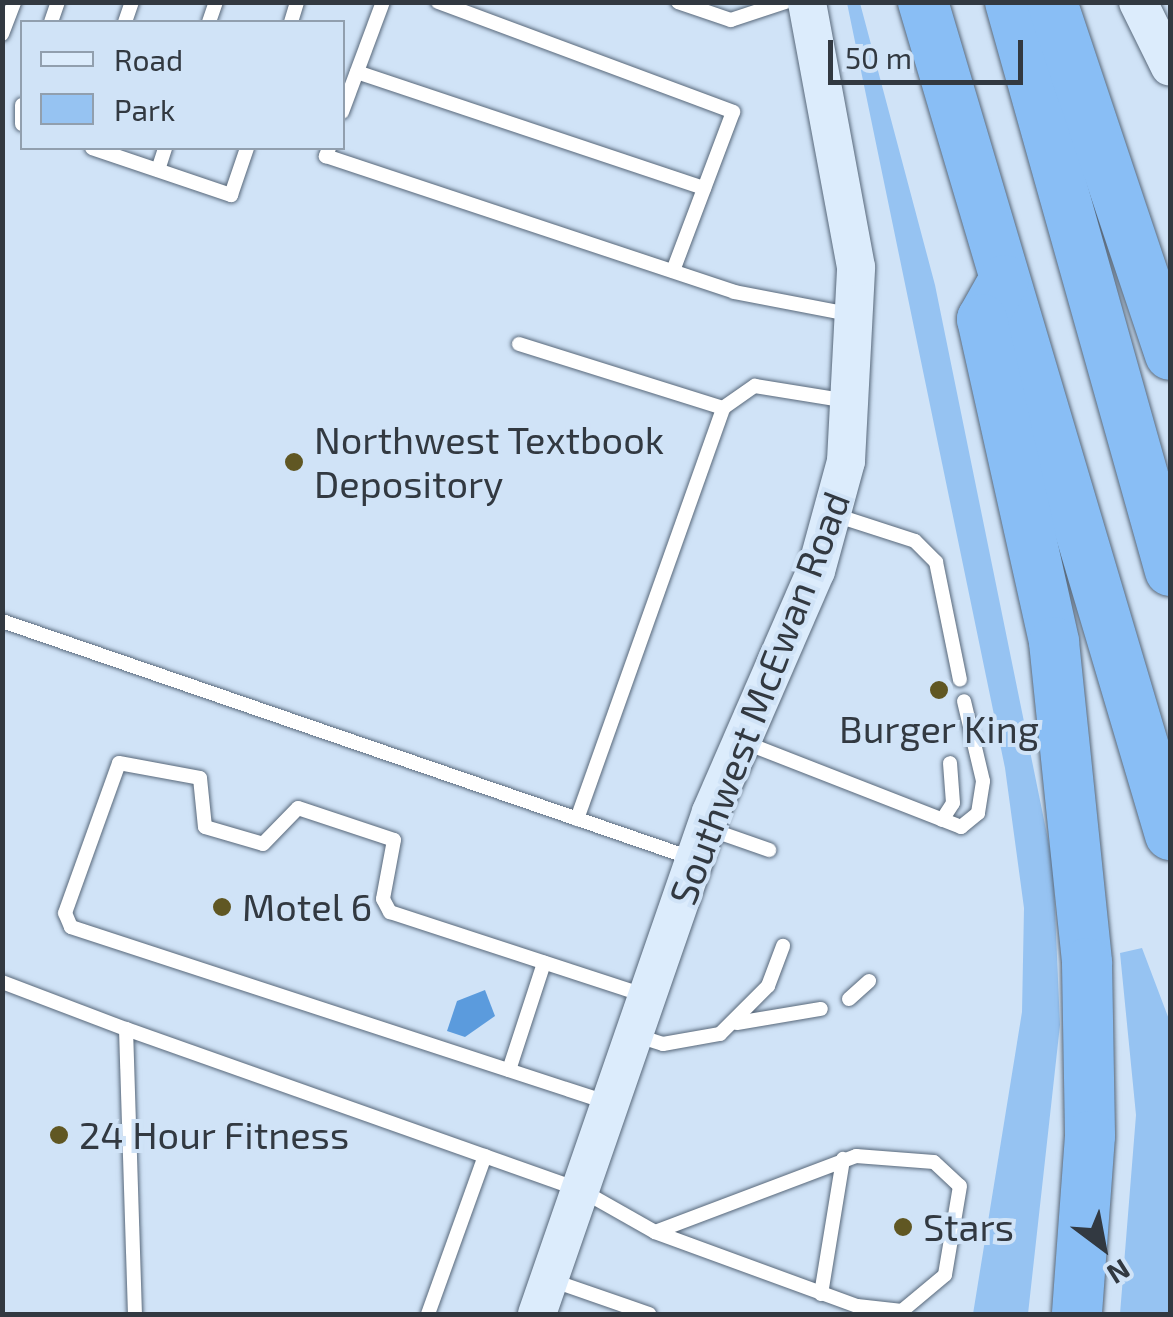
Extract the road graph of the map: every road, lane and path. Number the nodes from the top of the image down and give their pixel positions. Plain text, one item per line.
1 (14, 2) edge
2 (382, 2) edge
3 (438, 2) edge
4 (678, 2) edge
5 (786, 2) edge
6 (807, 2) edge
7 (923, 2) edge
8 (1010, 2) edge
9 (1052, 2) edge
10 (1138, 2) edge
11 (2, 34) edge
12 (1170, 67) edge
13 (357, 72) junction
14 (345, 104) edge
15 (98, 150) edge
16 (165, 150) edge
17 (247, 150) edge
18 (328, 150) edge
19 (158, 170) junction
20 (704, 188) junction
21 (673, 271) junction
22 (1004, 280) junction
23 (858, 316) junction
24 (519, 344) dead end
25 (1170, 355) edge
26 (854, 402) junction
27 (723, 408) junction
28 (834, 514) junction
29 (1170, 570) edge
30 (2, 622) edge
31 (960, 680) dead end
32 (964, 701) dead end
33 (743, 742) junction
34 (950, 762) dead end
35 (577, 818) junction
36 (942, 820) junction
37 (1170, 835) edge
38 (700, 844) junction
39 (769, 850) dead end
40 (783, 946) dead end
41 (544, 963) junction
42 (869, 981) dead end
43 (2, 982) edge
44 (648, 997) junction
45 (849, 1000) dead end
46 (821, 1010) dead end
47 (736, 1023) junction
48 (126, 1028) junction
49 (635, 1035) junction
50 (509, 1070) junction
51 (612, 1104) junction
52 (485, 1156) junction
53 (843, 1159) junction
54 (580, 1190) junction
55 (655, 1232) junction
56 (821, 1294) junction
57 (544, 1297) edge
58 (855, 1310) edge
59 (433, 1313) edge
60 (136, 1314) edge
61 (649, 1314) edge
62 (1078, 1314) edge

1 - 11 lane
2 - 13 lane
3 - 20 lane
4 - 5 lane
6 - 23 street, Southwest McEwan Road
7 - 22 highway
8 - 29 highway
9 - 25 highway
10 - 12 street
13 - 14 lane
13 - 20 lane
15 - 19 lane
16 - 19 lane
17 - 19 lane
18 - 21 lane
20 - 21 lane
21 - 23 lane
22 - 37 highway
22 - 62 highway
23 - 26 street, Southwest McEwan Road
24 - 27 lane
26 - 27 lane
26 - 28 street, Southwest McEwan Road
27 - 35 lane
28 - 31 lane
28 - 33 street, Southwest McEwan Road
30 - 35 lane
32 - 36 lane
33 - 36 lane
33 - 38 street, Southwest McEwan Road
34 - 36 lane
35 - 38 lane
38 - 39 lane
38 - 44 street, Southwest McEwan Road
40 - 47 lane
41 - 44 lane
41 - 50 lane
41 - 50 lane
42 - 45 lane
43 - 48 lane
44 - 49 street, Southwest McEwan Road
46 - 47 lane
47 - 49 lane
48 - 52 lane
48 - 60 lane
49 - 51 street, Southwest McEwan Road
50 - 51 lane
51 - 54 street, Southwest McEwan Road
52 - 54 lane
52 - 59 lane
53 - 55 lane
53 - 56 lane
53 - 58 lane
54 - 55 lane
54 - 57 street, Southwest McEwan Road
55 - 56 lane
56 - 58 lane
57 - 61 lane

